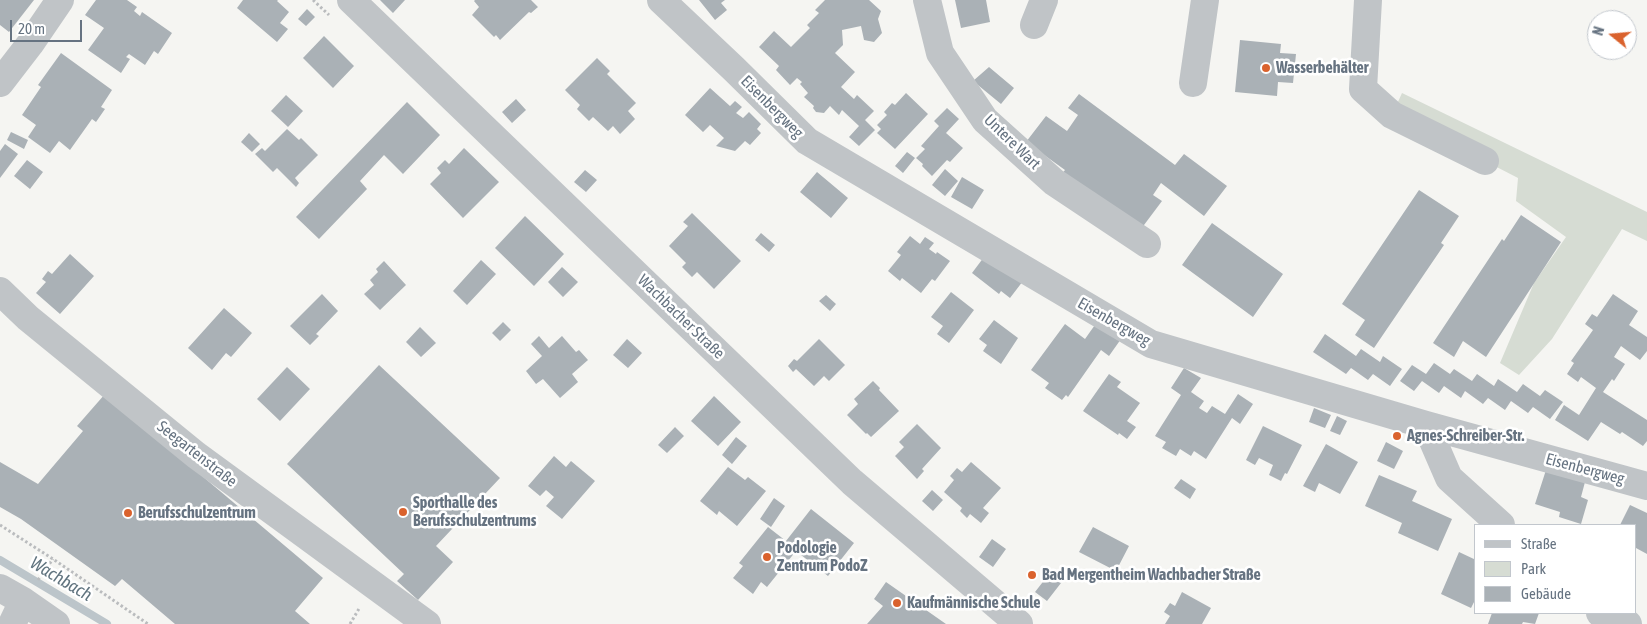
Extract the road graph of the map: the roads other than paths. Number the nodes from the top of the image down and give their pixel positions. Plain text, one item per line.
1 (60, 0) edge
2 (351, 0) edge
3 (661, 0) edge
4 (927, 0) edge
5 (1044, 0) edge
6 (1205, 0) edge
7 (1368, 0) edge
8 (1034, 25) dead end
9 (1193, 83) dead end
10 (0, 84) edge
11 (1486, 161) dead end
12 (1147, 244) dead end
13 (0, 291) edge
14 (1426, 425) junction
15 (1647, 486) edge
16 (1500, 524) edge
17 (0, 588) edge
18 (18, 612) edge
19 (1603, 614) edge
20 (56, 624) edge
21 (427, 624) edge
22 (1019, 624) edge
23 (1628, 624) edge

1 - 10 street
2 - 22 street, Wachbacher Straße
3 - 14 street, Eisenbergweg
4 - 12 street, Untere Wart
5 - 8 street
6 - 9 street
7 - 11 street
13 - 21 street, Seegartenstraße
14 - 15 street, Eisenbergweg
14 - 16 street
17 - 18 street
18 - 20 street
19 - 23 street

